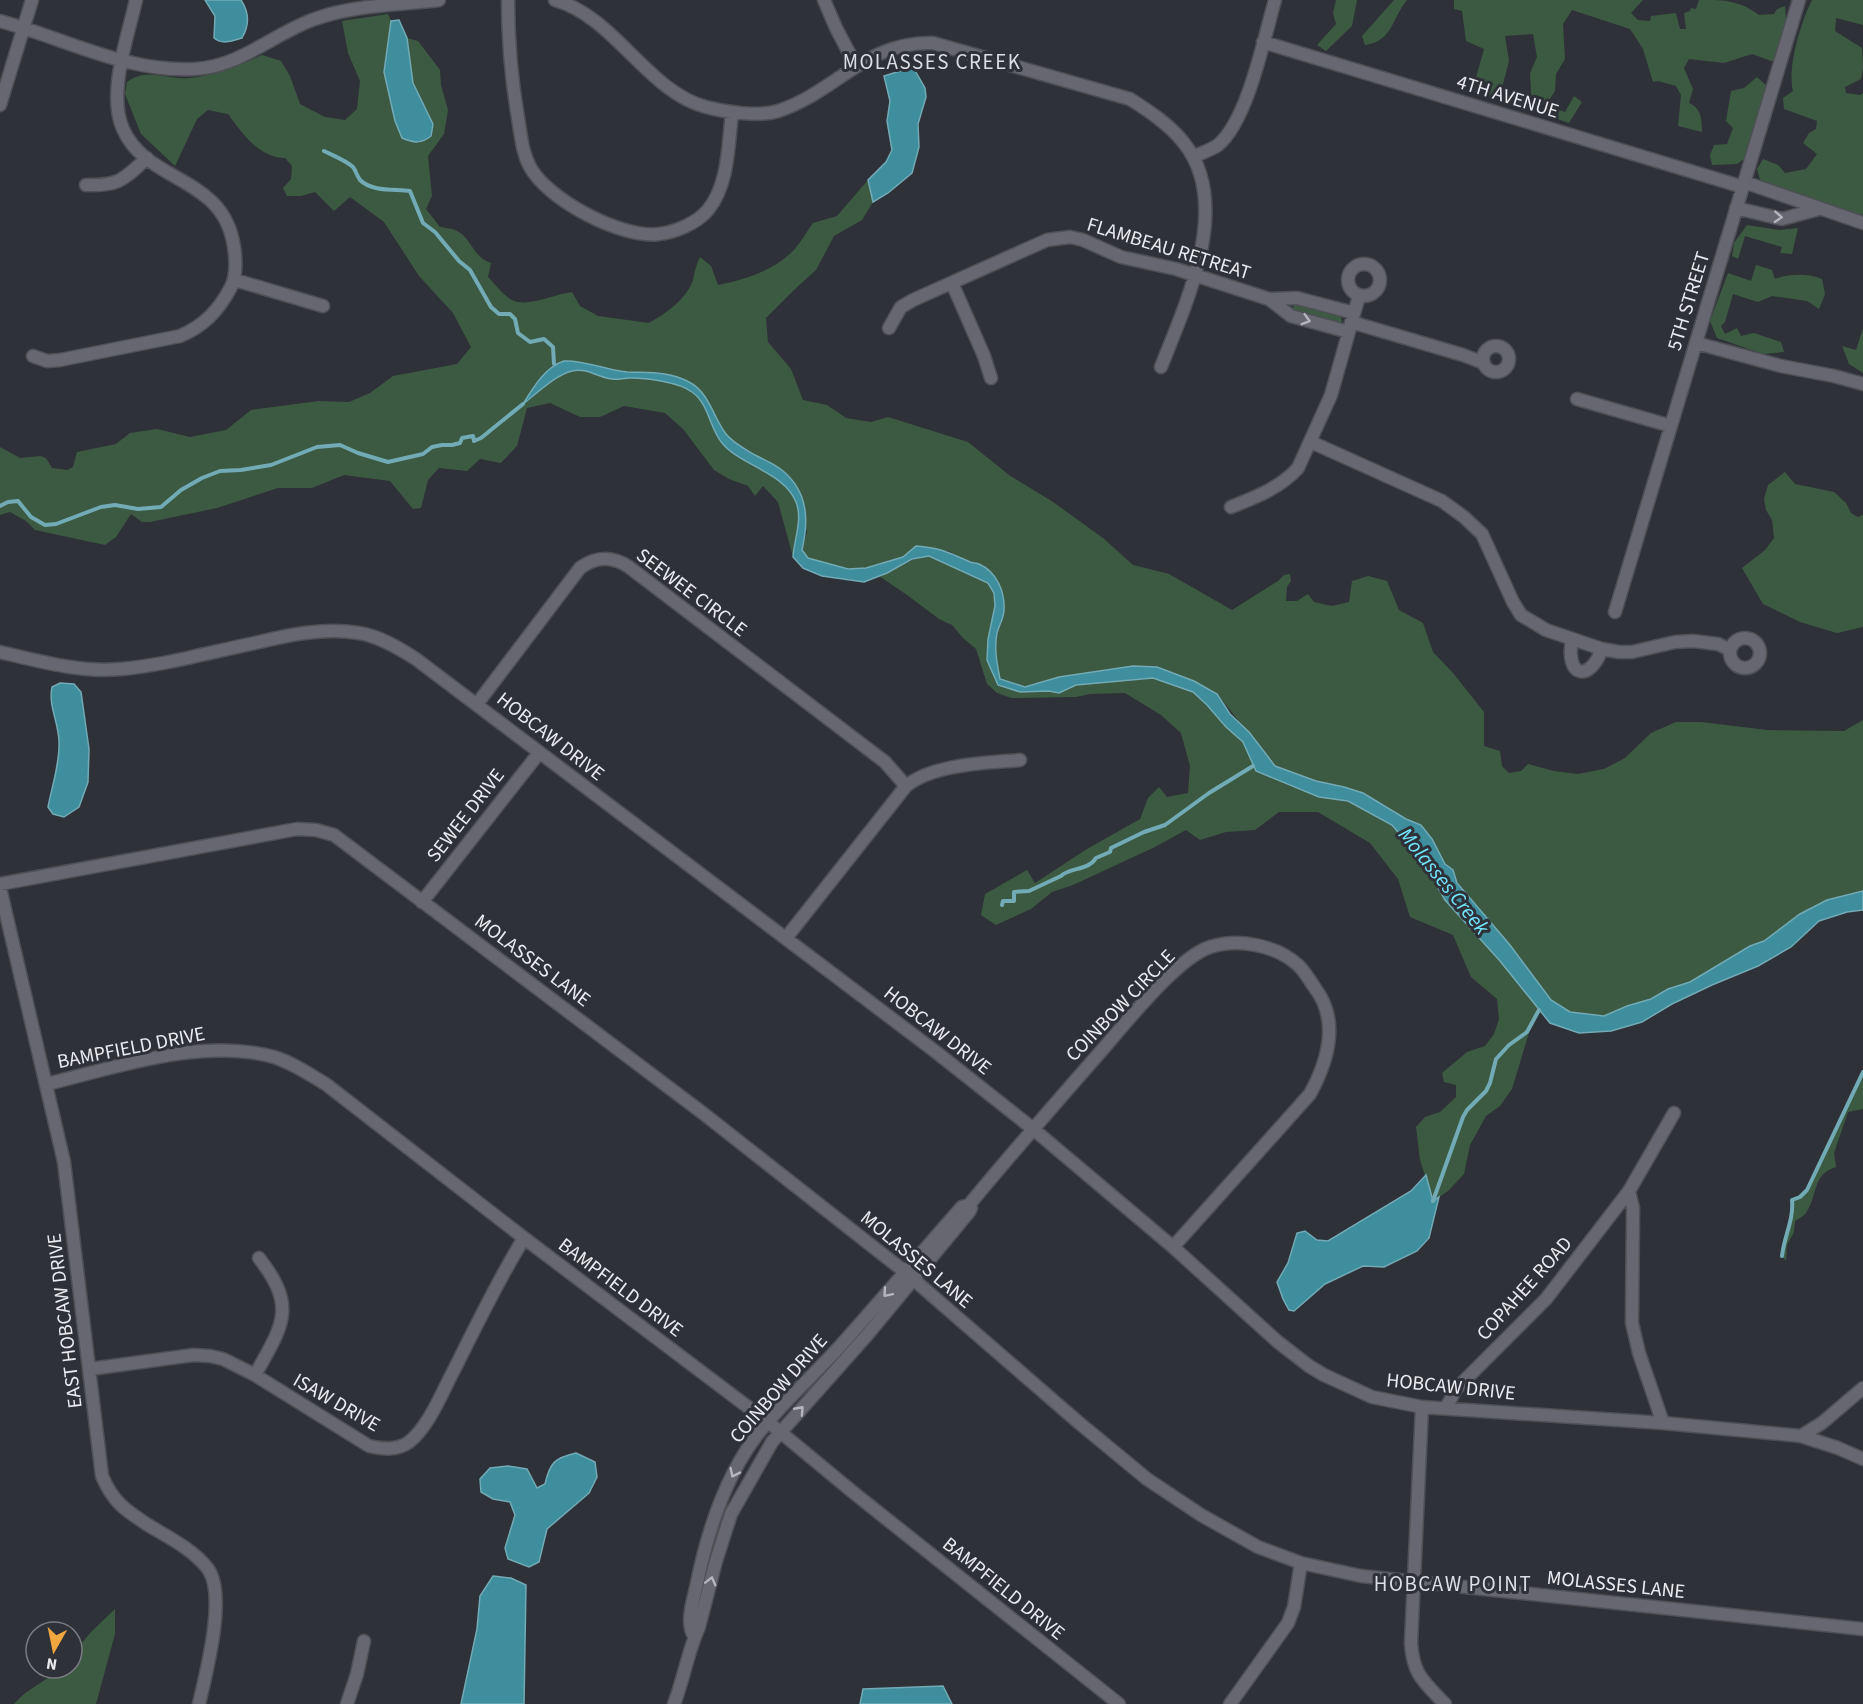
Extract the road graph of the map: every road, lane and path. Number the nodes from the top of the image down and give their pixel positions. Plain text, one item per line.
1 (32, 0) edge
2 (136, 0) edge
3 (439, 0) edge
4 (508, 0) edge
5 (555, 0) edge
6 (824, 0) edge
7 (1275, 0) edge
8 (1799, 0) edge
9 (0, 21) edge
10 (23, 28) junction
11 (1263, 42) junction
12 (123, 61) junction
13 (856, 66) junction
14 (0, 105) edge
15 (732, 113) junction
16 (1193, 157) junction
17 (147, 159) junction
18 (86, 185) dead end
19 (1743, 185) junction
20 (1737, 207) junction
21 (1819, 209) junction
22 (1863, 223) edge
23 (1195, 276) junction
24 (234, 280) junction
25 (952, 283) junction
26 (1359, 296) dead end
27 (1269, 299) junction
28 (323, 306) dead end
29 (1351, 323) junction
30 (889, 328) dead end
31 (1696, 343) junction
32 (33, 356) dead end
33 (1484, 363) dead end
34 (1161, 367) dead end
35 (991, 378) dead end
36 (1863, 384) edge
37 (1577, 399) dead end
38 (1671, 426) junction
39 (1311, 442) junction
40 (1231, 507) dead end
41 (1615, 612) dead end
42 (1572, 640) junction
43 (1602, 649) junction
44 (1730, 650) dead end
45 (0, 652) edge
46 (477, 704) junction
47 (539, 753) junction
48 (1020, 760) dead end
49 (906, 786) junction
50 (0, 886) edge
51 (422, 902) junction
52 (786, 938) junction
53 (47, 1084) junction
54 (1674, 1113) dead end
55 (1032, 1128) junction
56 (1629, 1191) junction
57 (524, 1238) junction
58 (1173, 1247) junction
59 (260, 1257) dead end
60 (909, 1276) junction
61 (90, 1369) junction
62 (255, 1375) junction
63 (1863, 1388) edge
64 (1422, 1407) junction
65 (1446, 1408) junction
66 (768, 1422) junction
67 (1663, 1423) junction
68 (780, 1432) junction
69 (1801, 1436) junction
70 (1863, 1459) edge
71 (1301, 1563) junction
72 (1414, 1583) junction
73 (1863, 1629) edge
74 (693, 1636) junction
75 (364, 1641) dead end
76 (199, 1704) edge
77 (347, 1704) edge
78 (674, 1704) edge
79 (1119, 1704) edge
80 (1230, 1704) edge
81 (1445, 1704) edge

1 - 10 street
2 - 12 street
3 - 12 street
4 - 15 street
5 - 15 street
6 - 13 street
7 - 11 street
8 - 19 street, 5TH STREET
9 - 10 street
10 - 12 street
10 - 14 street
11 - 16 street
11 - 19 street, 4TH AVENUE
12 - 17 street
13 - 15 street
13 - 16 street
16 - 23 street
17 - 18 street
17 - 24 street
19 - 20 street, 5TH STREET
19 - 21 street, 4TH AVENUE
20 -> 21 street
20 - 31 street, 5TH STREET
21 - 22 street, 4TH AVENUE
23 - 25 street, FLAMBEAU RETREAT
23 - 27 street, FLAMBEAU RETREAT
23 - 34 street
24 - 28 street
24 - 32 street
25 - 30 street, FLAMBEAU RETREAT
25 - 35 street
26 - 29 street
27 - 29 street
27 -> 29 street, FLAMBEAU RETREAT
29 - 33 street, FLAMBEAU RETREAT
29 - 39 street
31 - 36 street
31 - 38 street, 5TH STREET
37 - 38 street
38 - 41 street, 5TH STREET
39 - 40 street
39 - 42 street
42 - 43 street
42 - 43 street
43 - 44 street
45 - 46 street, HOBCAW DRIVE
46 - 47 street, HOBCAW DRIVE
46 - 49 street, SEEWEE CIRCLE
47 - 51 street, SEWEE DRIVE
47 - 52 street, HOBCAW DRIVE
48 - 49 street
49 - 52 street
50 - 51 street, MOLASSES LANE
50 - 53 street, EAST HOBCAW DRIVE
51 - 60 street, MOLASSES LANE
52 - 55 street, HOBCAW DRIVE
53 - 57 street, BAMPFIELD DRIVE
53 - 61 street, EAST HOBCAW DRIVE
54 - 56 street, COPAHEE ROAD
55 - 58 street, HOBCAW DRIVE
55 - 58 street, COINBOW CIRCLE
55 - 60 street, COINBOW DRIVE
56 - 65 street, COPAHEE ROAD
56 - 67 street
57 - 62 street, ISAW DRIVE
57 - 66 street, BAMPFIELD DRIVE
58 - 64 street, HOBCAW DRIVE
59 - 62 street
60 -> 66 street, COINBOW DRIVE
68 -> 60 street, COINBOW DRIVE
60 - 71 street, MOLASSES LANE
61 - 62 street, ISAW DRIVE
61 - 76 street, EAST HOBCAW DRIVE
63 - 69 street
64 - 65 street, HOBCAW DRIVE
64 - 72 street
65 - 67 street, HOBCAW DRIVE
66 - 68 street, BAMPFIELD DRIVE
66 -> 74 street, COINBOW DRIVE
67 - 69 street, HOBCAW DRIVE
74 -> 68 street, COINBOW DRIVE
68 - 79 street, BAMPFIELD DRIVE
69 - 70 street, HOBCAW DRIVE
71 - 72 street, MOLASSES LANE
71 - 80 street
72 - 73 street, MOLASSES LANE
72 - 81 street
74 - 78 street, COINBOW DRIVE
75 - 77 street

